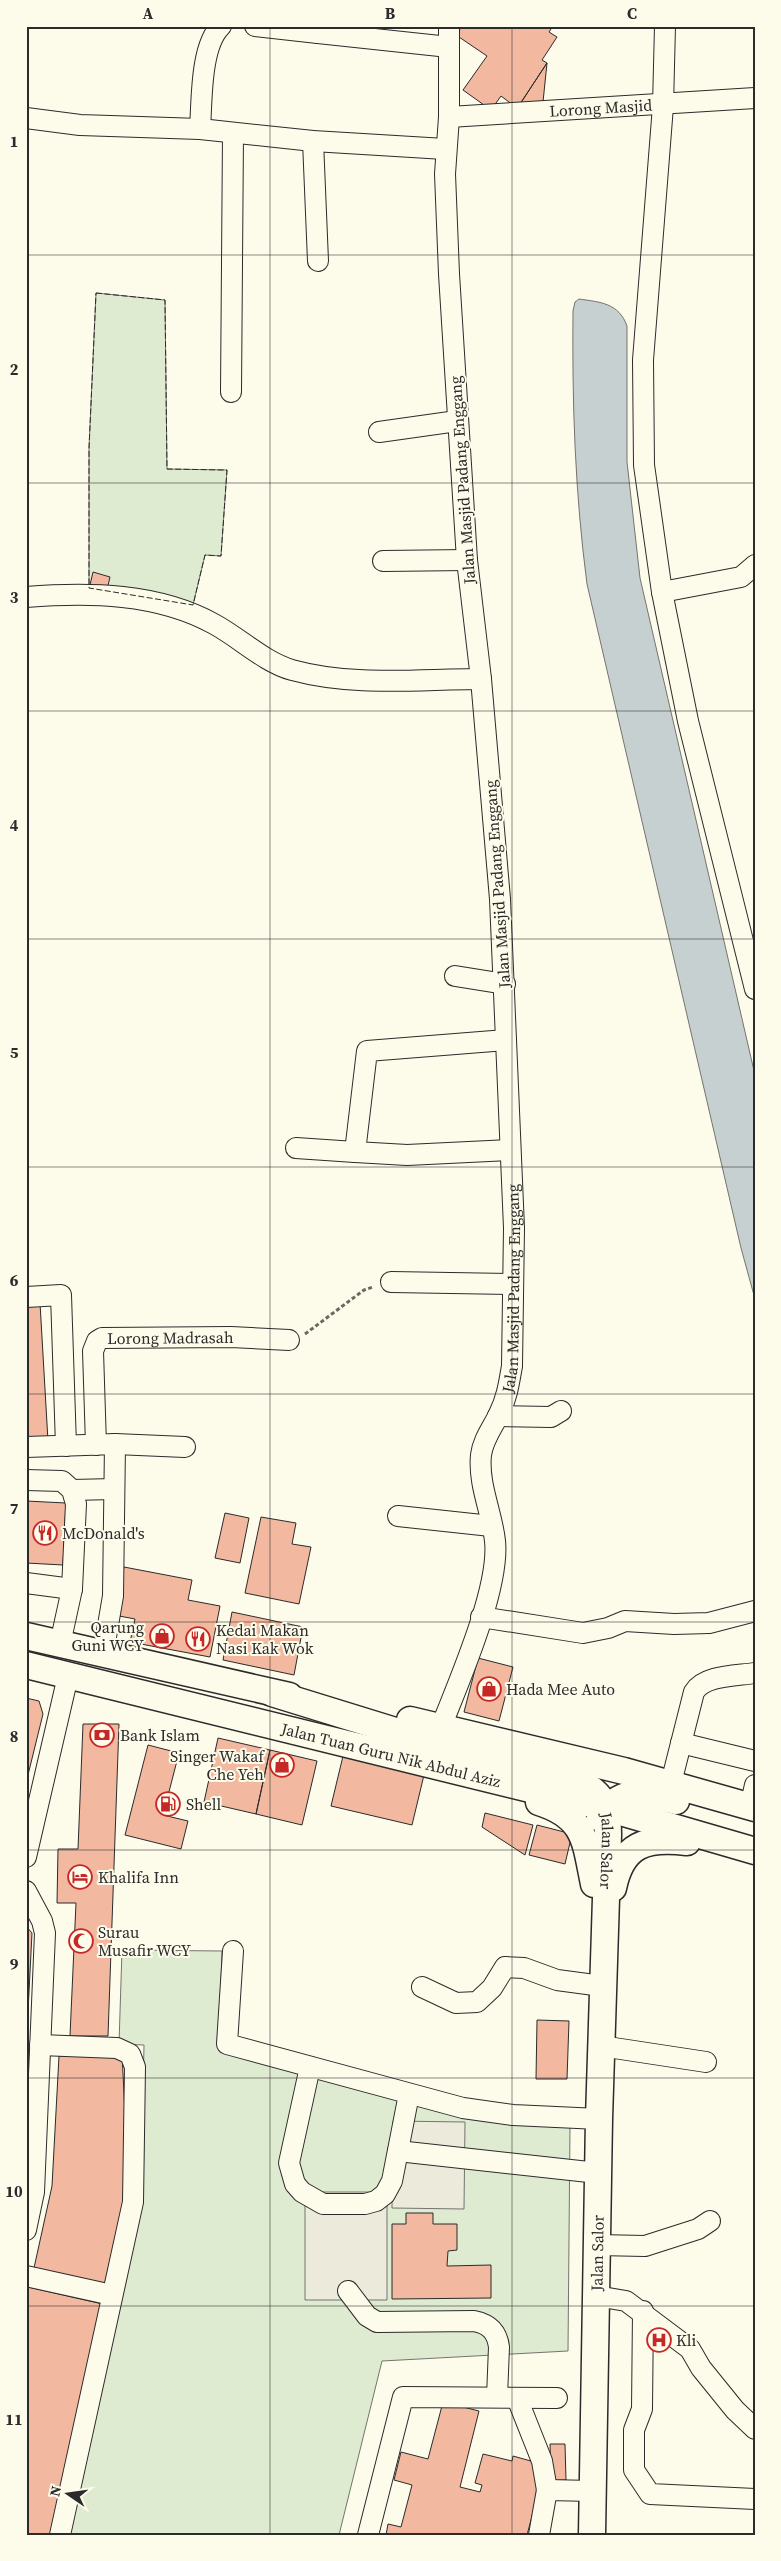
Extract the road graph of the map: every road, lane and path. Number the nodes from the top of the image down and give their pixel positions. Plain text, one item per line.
1 (221, 26) edge
2 (255, 26) edge
3 (449, 26) edge
4 (665, 26) edge
5 (318, 30) edge
6 (449, 47) junction
7 (755, 98) edge
8 (663, 106) junction
9 (449, 117) junction
10 (26, 118) edge
11 (200, 130) junction
12 (233, 134) junction
13 (313, 141) junction
14 (445, 149) junction
15 (318, 261) dead end
16 (231, 392) dead end
17 (457, 422) junction
18 (379, 432) dead end
19 (467, 560) junction
20 (383, 562) dead end
21 (755, 565) edge
22 (662, 592) junction
23 (26, 597) edge
24 (480, 679) junction
25 (456, 976) dead end
26 (505, 984) junction
27 (755, 989) edge
28 (506, 1040) junction
29 (296, 1148) dead end
30 (510, 1150) junction
31 (355, 1152) junction
32 (391, 1282) dead end
33 (512, 1284) junction
34 (364, 1290) dead end
35 (26, 1297) edge
36 (289, 1340) joint
37 (561, 1411) dead end
38 (498, 1416) junction
39 (105, 1445) junction
40 (66, 1446) junction
41 (26, 1447) edge
42 (185, 1447) dead end
43 (26, 1480) edge
44 (114, 1489) junction
45 (72, 1490) junction
46 (398, 1516) dead end
47 (491, 1526) junction
48 (26, 1583) edge
49 (72, 1589) junction
50 (755, 1611) edge
51 (481, 1617) junction
52 (26, 1636) edge
53 (60, 1644) junction
54 (103, 1654) junction
55 (26, 1666) edge
56 (755, 1673) edge
57 (68, 1676) junction
58 (272, 1693) junction
59 (441, 1726) junction
60 (681, 1743) junction
61 (755, 1762) edge
62 (440, 1767) junction
63 (671, 1783) junction
64 (754, 1804) edge
65 (606, 1808) junction
66 (751, 1850) edge
67 (26, 1857) edge
68 (594, 1884) junction
69 (26, 1891) edge
70 (606, 1920) junction
71 (233, 1951) dead end
72 (602, 1979) junction
73 (422, 1987) dead end
74 (40, 2045) junction
75 (601, 2046) junction
76 (706, 2062) dead end
77 (310, 2067) junction
78 (409, 2094) junction
79 (31, 2117) edge
80 (598, 2119) junction
81 (398, 2151) junction
82 (598, 2173) junction
83 (710, 2221) dead end
84 (26, 2230) edge
85 (597, 2245) junction
86 (26, 2276) edge
87 (348, 2291) dead end
88 (112, 2295) junction
89 (596, 2296) junction
90 (643, 2311) junction
91 (507, 2398) junction
92 (557, 2398) dead end
93 (755, 2429) edge
94 (547, 2490) junction
95 (593, 2491) junction
96 (755, 2500) edge
97 (60, 2535) edge
98 (368, 2535) edge
99 (539, 2535) edge
100 (592, 2535) edge

1 - 11 street
2 - 5 street
3 - 6 street, Jalan Masjid Padang Enggang
4 - 8 street
5 - 6 street
6 - 9 street, Jalan Masjid Padang Enggang
7 - 8 street, Lorong Masjid
8 - 9 street, Lorong Masjid
8 - 22 street
9 - 14 street, Jalan Masjid Padang Enggang
10 - 11 street
11 - 12 street
12 - 13 street
12 - 16 street
13 - 14 street
13 - 15 street
14 - 17 street, Jalan Masjid Padang Enggang
17 - 18 street
17 - 19 street, Jalan Masjid Padang Enggang
19 - 20 street
19 - 24 street, Jalan Masjid Padang Enggang
21 - 22 street
22 - 27 street
23 - 24 street
24 - 26 street, Jalan Masjid Padang Enggang
25 - 26 street
26 - 28 street, Jalan Masjid Padang Enggang
28 - 30 street, Jalan Masjid Padang Enggang
28 - 31 street
29 - 31 street
30 - 31 street
30 - 33 street, Jalan Masjid Padang Enggang
32 - 33 street
33 - 38 street, Jalan Masjid Padang Enggang
34 - 36 path
35 - 40 street
36 - 39 street, Lorong Madrasah
37 - 38 street
38 - 47 street, Jalan Masjid Padang Enggang
39 - 40 street
39 - 42 street
39 - 44 street
40 - 41 street
43 - 45 street
44 - 45 street
44 - 54 street
45 - 49 street
46 - 47 street
47 - 51 street, Jalan Masjid Padang Enggang
48 - 49 street
49 - 53 street
50 - 51 street
51 - 59 street, Jalan Masjid Padang Enggang
52 - 53 main road, Jalan Tuan Guru Nik Abdul Aziz
53 - 54 main road, Jalan Tuan Guru Nik Abdul Aziz
54 - 58 main road, Jalan Tuan Guru Nik Abdul Aziz
55 - 57 main road, Jalan Tuan Guru Nik Abdul Aziz
56 - 60 street
57 - 62 main road, Jalan Tuan Guru Nik Abdul Aziz
57 - 67 street
58 - 59 main road, Jalan Tuan Guru Nik Abdul Aziz
58 - 65 main road
59 - 63 main road, Jalan Tuan Guru Nik Abdul Aziz
60 - 61 street
60 - 63 street
62 - 65 main road, Jalan Tuan Guru Nik Abdul Aziz
62 - 68 main road
63 - 64 main road, Jalan Tuan Guru Nik Abdul Aziz
64 - 65 main road
65 - 66 main road, Jalan Tuan Guru Nik Abdul Aziz
65 - 68 main road, Jalan Salor
65 - 70 main road, Jalan Salor
66 - 70 main road
68 - 72 main road, Jalan Salor
69 - 74 street
70 - 72 main road, Jalan Salor
71 - 77 street
72 - 73 street
72 - 75 main road, Jalan Salor
74 - 79 street
74 - 88 street
75 - 76 street
75 - 80 main road, Jalan Salor
77 - 78 street
77 - 81 street
78 - 80 street
78 - 81 street
79 - 84 street
80 - 82 main road, Jalan Salor
81 - 82 street
82 - 85 main road, Jalan Salor
83 - 85 street
85 - 89 main road, Jalan Salor
86 - 88 street
87 - 91 street
88 - 97 street
89 - 90 street
89 - 95 main road, Jalan Salor
90 - 93 street
90 - 96 street
91 - 92 street
91 - 94 street
91 - 98 street
94 - 95 street
94 - 99 street
95 - 100 main road, Jalan Salor

